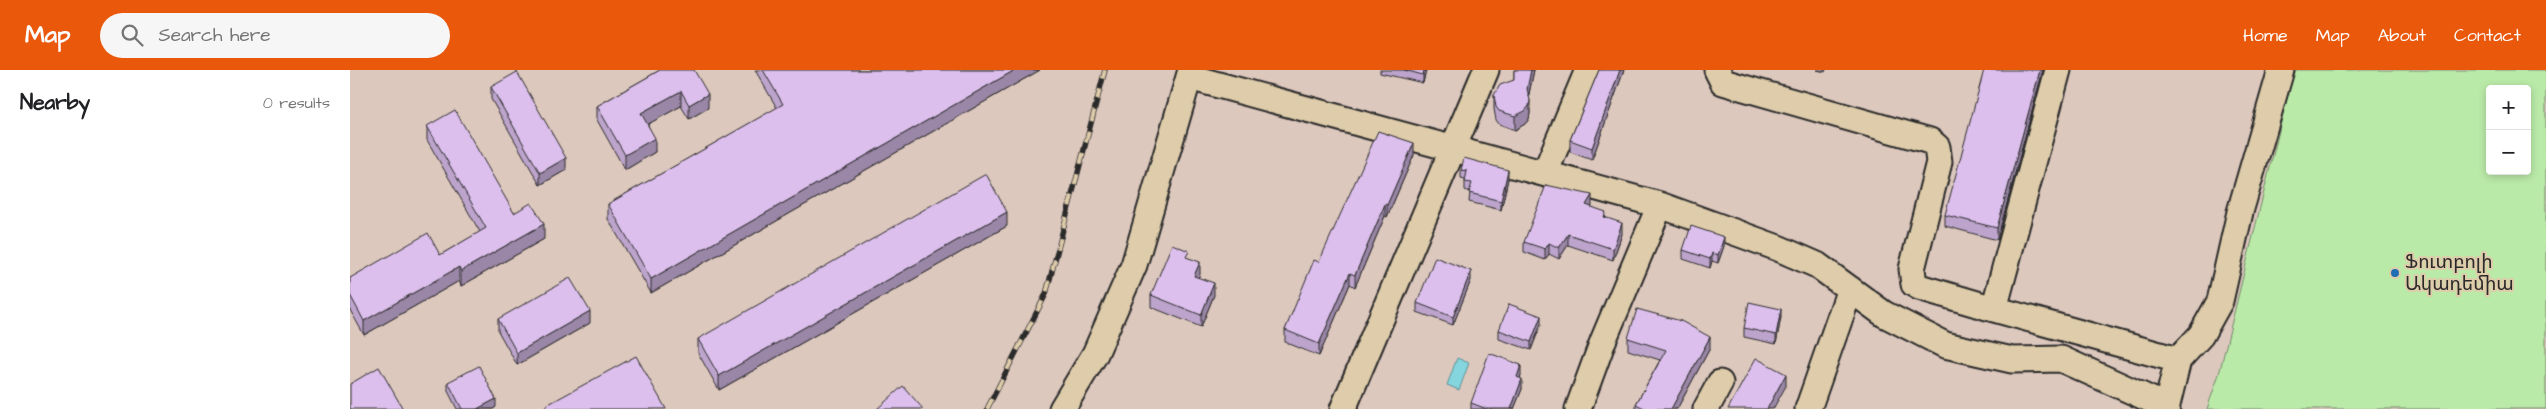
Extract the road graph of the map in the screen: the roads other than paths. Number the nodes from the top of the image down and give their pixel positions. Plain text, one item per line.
1 (1486, 70) edge
2 (1588, 70) edge
3 (1717, 70) edge
4 (2058, 70) edge
5 (2280, 70) edge
6 (1190, 73) edge
7 (1452, 149) junction
8 (1545, 173) junction
9 (1660, 206) junction
10 (1850, 289) junction
11 (1994, 309) junction
12 (2072, 329) junction
13 (2061, 359) junction
14 (2178, 360) junction
15 (1720, 383) dead end
16 (2166, 408) edge
17 (1062, 409) edge
18 (1343, 409) edge
19 (1578, 409) edge
20 (1706, 409) edge
21 (1808, 409) edge

1 - 7 street
2 - 8 street
3 - 11 street
4 - 11 street
5 - 14 street
6 - 7 street
6 - 17 street
7 - 8 street
7 - 18 street
8 - 9 street
9 - 10 street
9 - 19 street
10 - 13 street
10 - 21 street
11 - 12 street
12 - 13 street
12 - 14 street
13 - 16 street
14 - 16 street
15 - 20 street

